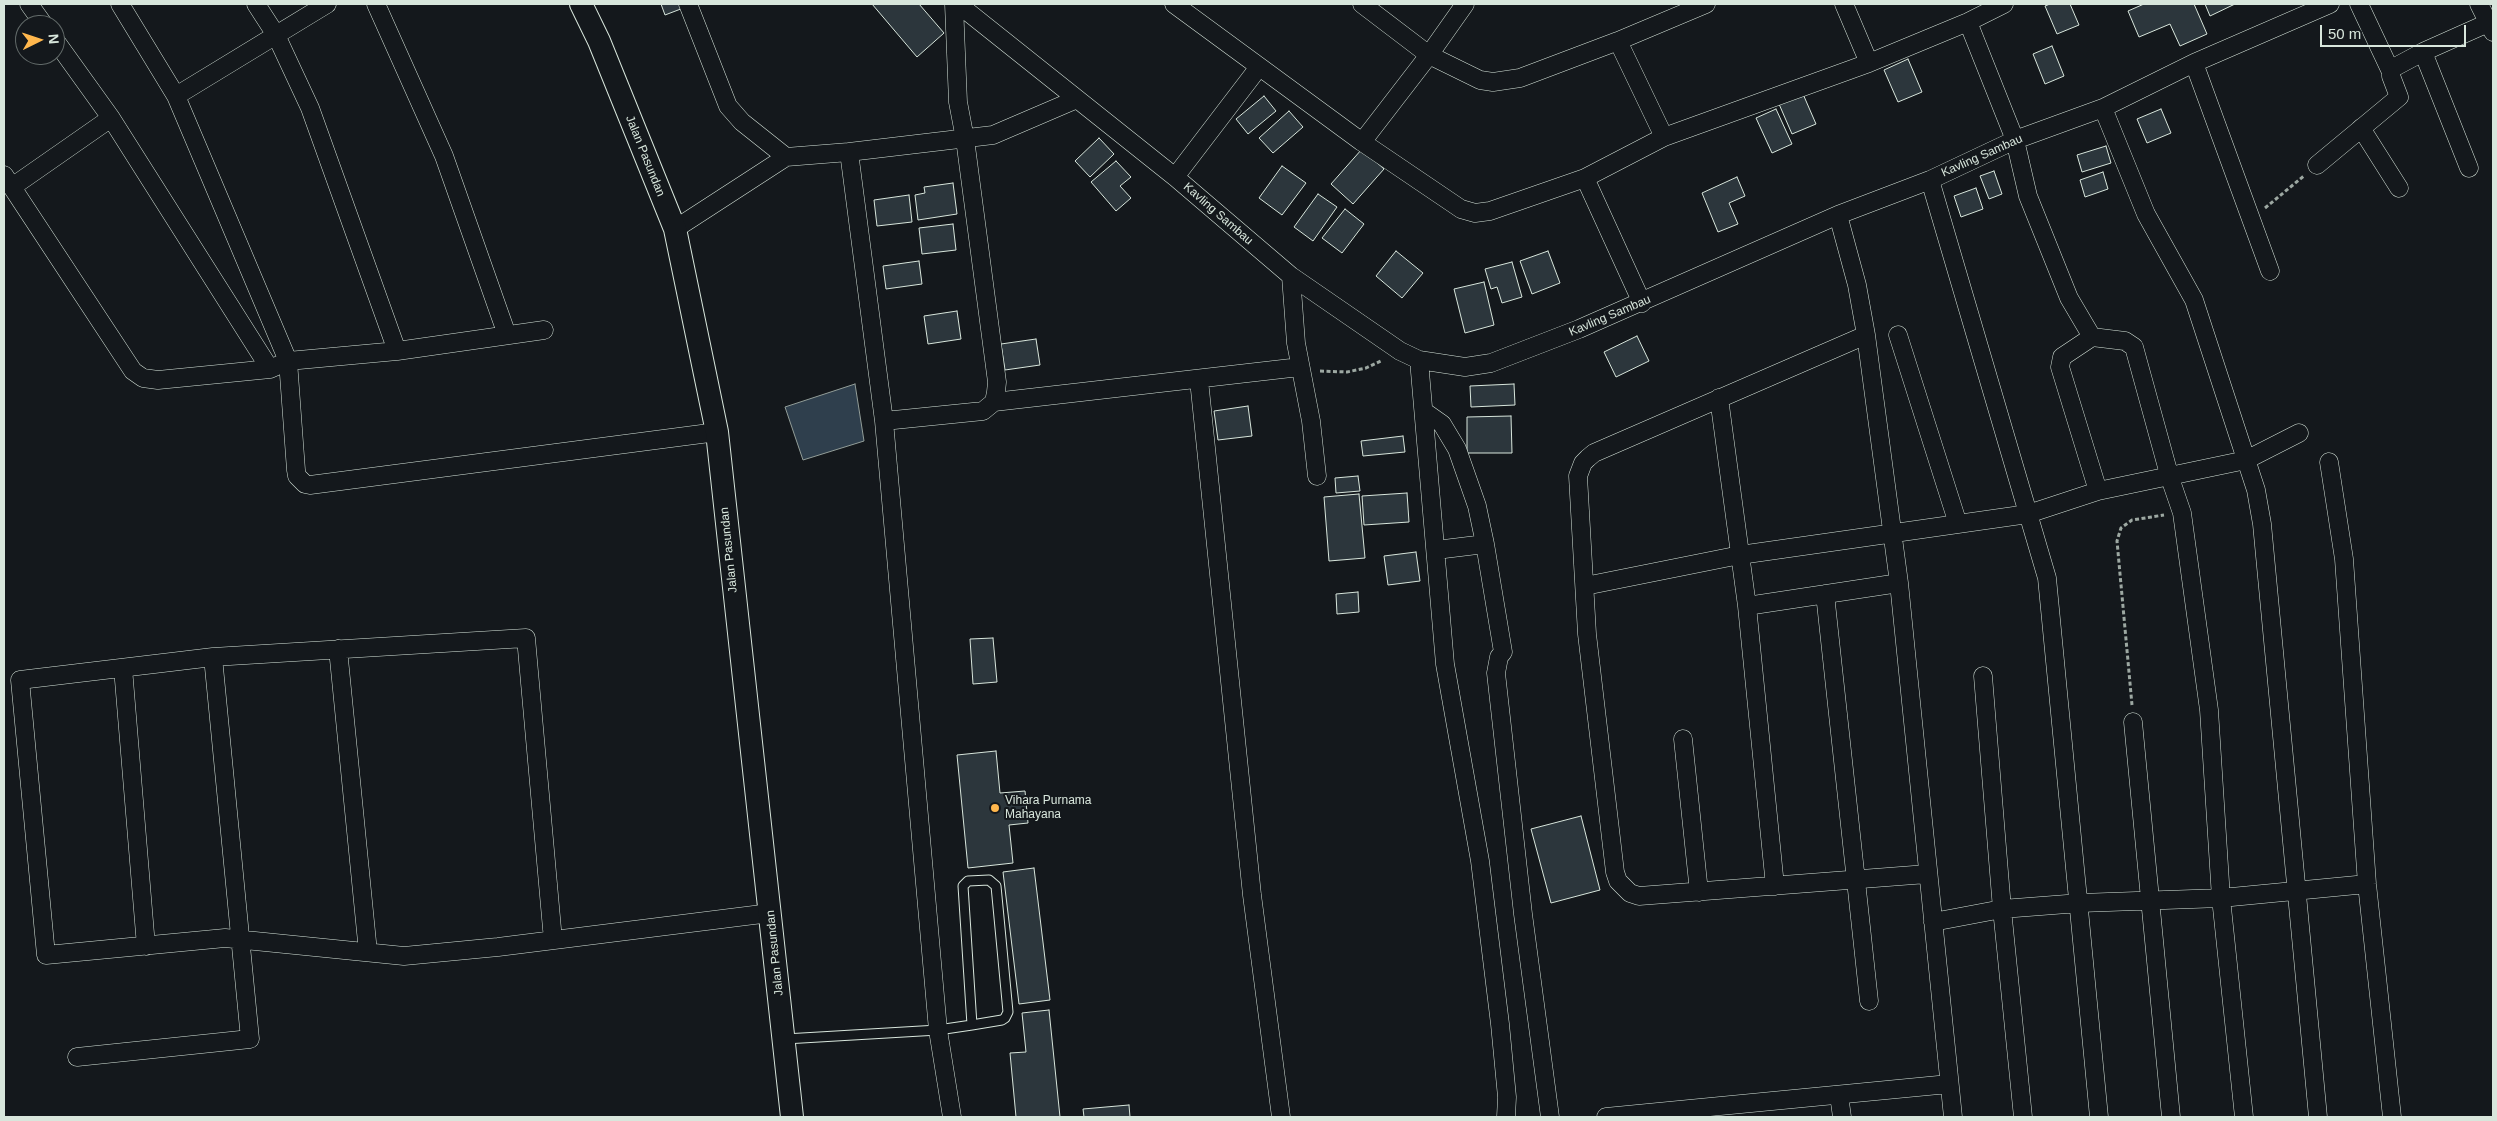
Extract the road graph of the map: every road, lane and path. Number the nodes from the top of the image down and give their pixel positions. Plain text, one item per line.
1 (29, 4) edge
2 (120, 4) edge
3 (256, 4) edge
4 (327, 4) edge
5 (376, 4) edge
6 (581, 4) edge
7 (688, 4) edge
8 (956, 4) edge
9 (1174, 4) edge
10 (1362, 4) edge
11 (1465, 4) edge
12 (1706, 4) edge
13 (1844, 4) edge
14 (2004, 4) edge
15 (2330, 4) edge
16 (2359, 4) edge
17 (2479, 4) edge
18 (37, 15) edge
19 (1968, 22) junction
20 (2491, 28) edge
21 (276, 35) junction
22 (1618, 41) junction
23 (2423, 52) junction
24 (65, 54) edge
25 (1429, 55) junction
26 (1869, 63) junction
27 (2194, 63) junction
28 (1259, 67) junction
29 (2391, 72) junction
30 (176, 96) junction
31 (1077, 99) junction
32 (2103, 108) junction
33 (111, 118) junction
34 (2362, 128) junction
35 (1664, 137) junction
36 (965, 139) junction
37 (2014, 140) junction
38 (1362, 142) junction
39 (848, 152) junction
40 (786, 157) junction
41 (2317, 165) joint
42 (2469, 168) dead end
43 (1175, 177) junction
44 (1585, 178) junction
45 (1930, 180) junction
46 (8, 181) edge
47 (2399, 188) dead end
48 (1838, 215) junction
49 (2251, 221) junction
50 (674, 229) junction
51 (2270, 271) dead end
52 (1291, 276) junction
53 (1642, 303) junction
54 (544, 330) dead end
55 (1866, 334) junction
56 (507, 335) junction
57 (1898, 335) dead end
58 (2092, 337) junction
59 (397, 351) junction
60 (1400, 352) junction
61 (1419, 360) junction
62 (288, 361) junction
63 (1300, 367) junction
64 (270, 369) junction
65 (1199, 380) junction
66 (1719, 398) junction
67 (994, 402) junction
68 (1425, 412) junction
69 (884, 420) junction
70 (717, 432) junction
71 (2299, 433) dead end
72 (2246, 460) junction
73 (2329, 462) dead end
74 (1317, 476) dead end
75 (2170, 478) junction
76 (2098, 491) junction
77 (2182, 513) junction
78 (2028, 514) junction
79 (1958, 524) junction
80 (1893, 534) junction
81 (1485, 544) junction
82 (1436, 550) junction
83 (1740, 555) junction
84 (1899, 583) junction
85 (1585, 586) junction
86 (1825, 594) junction
87 (1747, 606) junction
88 (338, 649) junction
89 (213, 657) junction
90 (123, 668) junction
91 (1983, 676) dead end
92 (2133, 722) joint
93 (1683, 740) dead end
94 (1927, 874) junction
95 (1857, 880) junction
96 (2367, 884) junction
97 (1775, 886) junction
98 (1699, 892) junction
99 (2296, 892) junction
100 (2221, 898) junction
101 (2149, 902) junction
102 (2080, 903) junction
103 (2002, 909) junction
104 (770, 913) junction
105 (1933, 922) junction
106 (240, 939) junction
107 (553, 940) junction
108 (146, 946) junction
109 (368, 952) junction
110 (1869, 1001) dead end
111 (972, 1025) junction
112 (938, 1030) junction
113 (784, 1039) junction
114 (77, 1057) dead end
115 (1948, 1084) junction
116 (1839, 1095) junction
117 (1709, 1112) edge
118 (792, 1117) edge
119 (952, 1117) edge
120 (1281, 1117) edge
121 (1506, 1117) edge
122 (1550, 1117) edge
123 (1606, 1117) edge
124 (1842, 1117) edge
125 (1953, 1117) edge
126 (2023, 1117) edge
127 (2099, 1117) edge
128 (2171, 1117) edge
129 (2244, 1117) edge
130 (2318, 1117) edge
131 (2392, 1117) edge

1 - 18 street
2 - 30 street
3 - 21 street
4 - 21 street
5 - 56 street
6 - 50 street, Jalan Pasundan
7 - 40 street
8 - 31 street, Kavling Sambau
8 - 36 street
9 - 28 street
10 - 25 street
11 - 25 street
12 - 22 street
13 - 26 street
14 - 19 street
15 - 27 street, Kavling Sambau
16 - 29 street
17 - 20 street
19 - 26 street
19 - 37 street
20 - 23 street
21 - 30 street
21 - 59 street
22 - 25 street
22 - 35 street
23 - 29 street
23 - 42 street
24 - 33 street
25 - 38 street
26 - 35 street
27 - 32 street, Kavling Sambau
27 - 49 street
28 - 38 street
28 - 43 street
29 - 34 street
30 - 62 street
31 - 36 street
31 - 43 street, Kavling Sambau
32 - 37 street, Kavling Sambau
32 - 72 street
33 - 46 street
33 - 64 street
34 - 41 street
34 - 47 street
35 - 44 street
36 - 39 street
36 - 67 street
37 - 45 street, Kavling Sambau
37 - 58 street
38 - 44 street
39 - 40 street
39 - 69 street
40 - 50 street
41 - 49 path
43 - 52 street, Kavling Sambau
44 - 53 street
45 - 48 street, Kavling Sambau
45 - 78 street
46 - 64 street
48 - 53 street, Kavling Sambau
48 - 55 street
49 - 51 street
50 - 70 street, Jalan Pasundan
52 - 60 street, Kavling Sambau
52 - 63 street
53 - 61 street, Kavling Sambau
54 - 56 street
55 - 66 street
55 - 80 street
56 - 59 street
57 - 79 street
58 - 75 street
58 - 76 street
59 - 62 street
60 - 61 street, Kavling Sambau
60 - 63 path
61 - 68 street
62 - 64 street
62 - 70 street
63 - 65 street
63 - 74 street
65 - 67 street
65 - 120 street
66 - 83 street
66 - 85 street
67 - 69 street
68 - 81 street
68 - 82 street
69 - 112 street
70 - 104 street, Jalan Pasundan
71 - 72 street
72 - 75 street
72 - 99 street
73 - 96 street
75 - 76 street
75 - 77 street
76 - 78 street
77 - 92 path
77 - 100 street
78 - 79 street
78 - 102 street
79 - 80 street
80 - 83 street
80 - 84 street
81 - 82 street
81 - 122 street
82 - 121 street
83 - 85 street
83 - 87 street
84 - 86 street
84 - 94 street
85 - 98 street
86 - 87 street
86 - 95 street
87 - 97 street
88 - 89 street
88 - 107 street
88 - 109 street
89 - 90 street
89 - 106 street
90 - 108 street
90 - 108 street
91 - 103 street
92 - 101 street
93 - 98 street
94 - 95 street
94 - 105 street
95 - 97 street
95 - 110 street
96 - 99 street
96 - 131 street
97 - 98 street
99 - 100 street
99 - 130 street
100 - 101 street
100 - 129 street
101 - 102 street
101 - 128 street
102 - 103 street
102 - 127 street
103 - 105 street
103 - 126 street
104 - 107 street
104 - 113 street, Jalan Pasundan
105 - 115 street
106 - 108 street
106 - 109 street
106 - 114 street
107 - 109 street
111 - 111 lane
111 - 112 lane
112 - 113 lane
112 - 119 street
113 - 118 street, Jalan Pasundan
115 - 116 street
115 - 125 street
116 - 117 street
116 - 124 street
117 - 123 street

